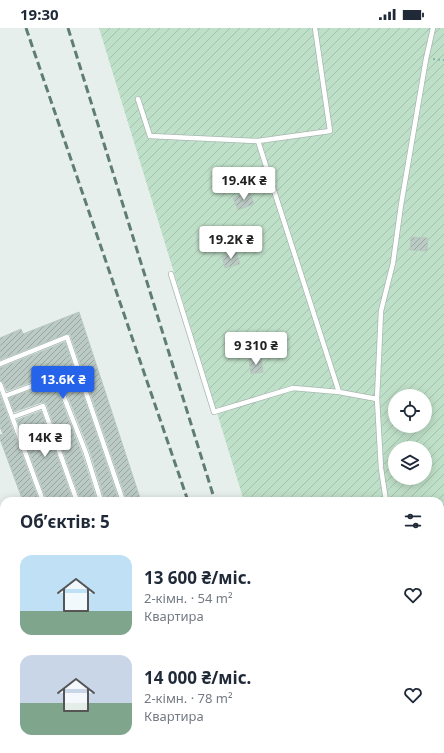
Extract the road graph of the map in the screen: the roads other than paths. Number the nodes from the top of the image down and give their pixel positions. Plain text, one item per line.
1 (315, 28) edge
2 (433, 28) edge
3 (138, 99) dead end
4 (258, 141) junction
5 (171, 274) dead end
6 (0, 364) edge
7 (0, 384) edge
8 (339, 392) junction
9 (5, 396) junction
10 (377, 399) junction
11 (13, 417) junction
12 (42, 497) edge
13 (76, 497) edge
14 (100, 497) edge
15 (122, 497) edge
16 (385, 497) edge

1 - 4 lane
2 - 10 lane
3 - 4 lane
4 - 8 lane
5 - 8 lane
6 - 15 lane
7 - 9 lane
8 - 10 lane
9 - 11 lane
9 - 14 lane
10 - 16 lane
11 - 12 lane
11 - 13 lane

